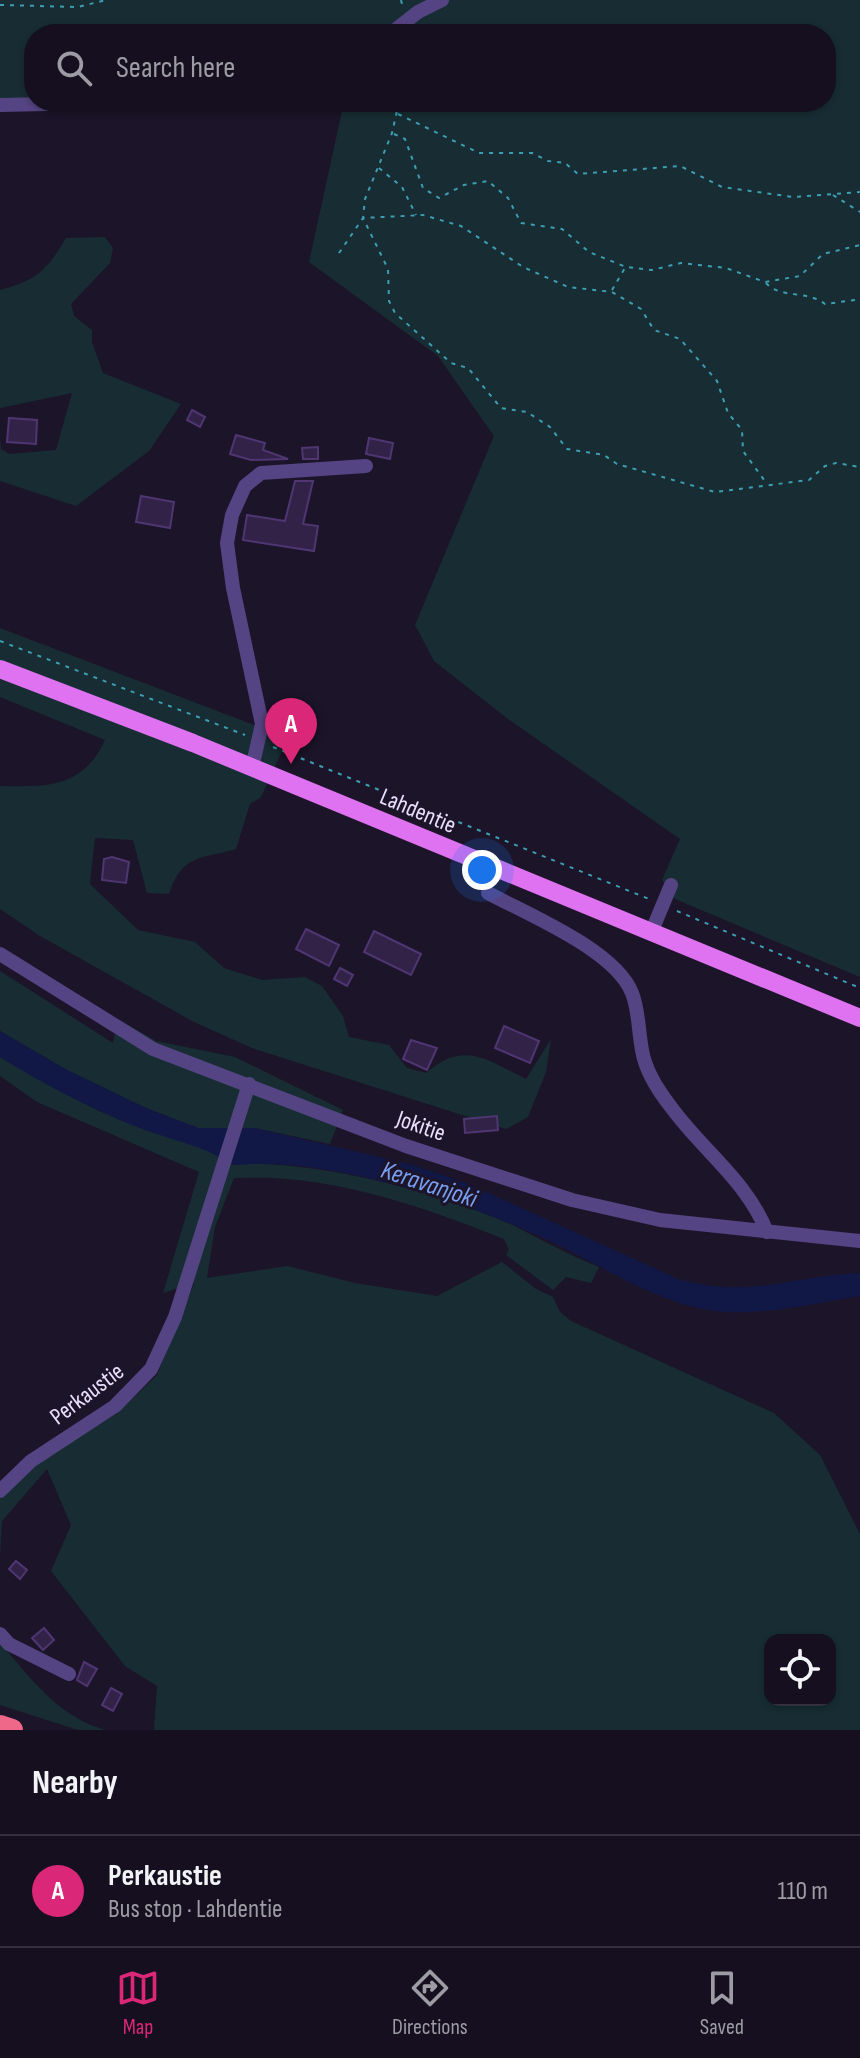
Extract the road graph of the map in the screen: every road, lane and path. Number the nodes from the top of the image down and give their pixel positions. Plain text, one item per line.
1 (106, 0) edge
2 (442, 0) edge
3 (0, 5) edge
4 (403, 24) edge
5 (24, 104) edge
6 (0, 105) edge
7 (397, 113) joint
8 (392, 133) junction
9 (378, 168) junction
10 (860, 192) edge
11 (832, 194) junction
12 (860, 212) edge
13 (416, 216) junction
14 (363, 218) junction
15 (860, 245) edge
16 (339, 253) dead end
17 (626, 267) junction
18 (765, 282) junction
19 (612, 292) junction
20 (855, 300) dead end
21 (366, 466) dead end
22 (860, 467) edge
23 (768, 485) junction
24 (0, 641) edge
25 (0, 669) edge
26 (260, 741) junction
27 (252, 768) junction
28 (671, 885) dead end
29 (488, 893) dead end
30 (663, 905) junction
31 (651, 933) junction
32 (0, 954) edge
33 (860, 988) edge
34 (860, 1018) edge
35 (249, 1084) junction
36 (767, 1232) junction
37 (860, 1241) edge
38 (0, 1491) edge
39 (0, 1634) edge
40 (69, 1674) dead end
41 (0, 1726) edge
42 (12, 1730) edge

1 - 3 path
2 - 4 street
5 - 6 street
7 - 8 path
7 - 11 path
8 - 9 path
8 - 17 path
9 - 13 path
9 - 14 path
10 - 11 path
11 - 12 path
13 - 14 path
13 - 19 path
14 - 16 path
14 - 23 path
15 - 18 path
17 - 18 path
17 - 19 path
18 - 20 path
19 - 23 path
21 - 26 street
22 - 23 path
24 - 26 path, Lahdentie
25 - 27 main road, Lahdentie
26 - 27 street
26 - 30 path, Lahdentie
27 - 31 main road, Lahdentie
28 - 30 street
29 - 36 street
30 - 31 street
30 - 33 path, Lahdentie
31 - 34 main road, Lahdentie
32 - 35 street, Jokitie
35 - 36 street, Jokitie
35 - 38 street, Perkaustie
36 - 37 street, Jokitie
39 - 40 street
41 - 42 highway

